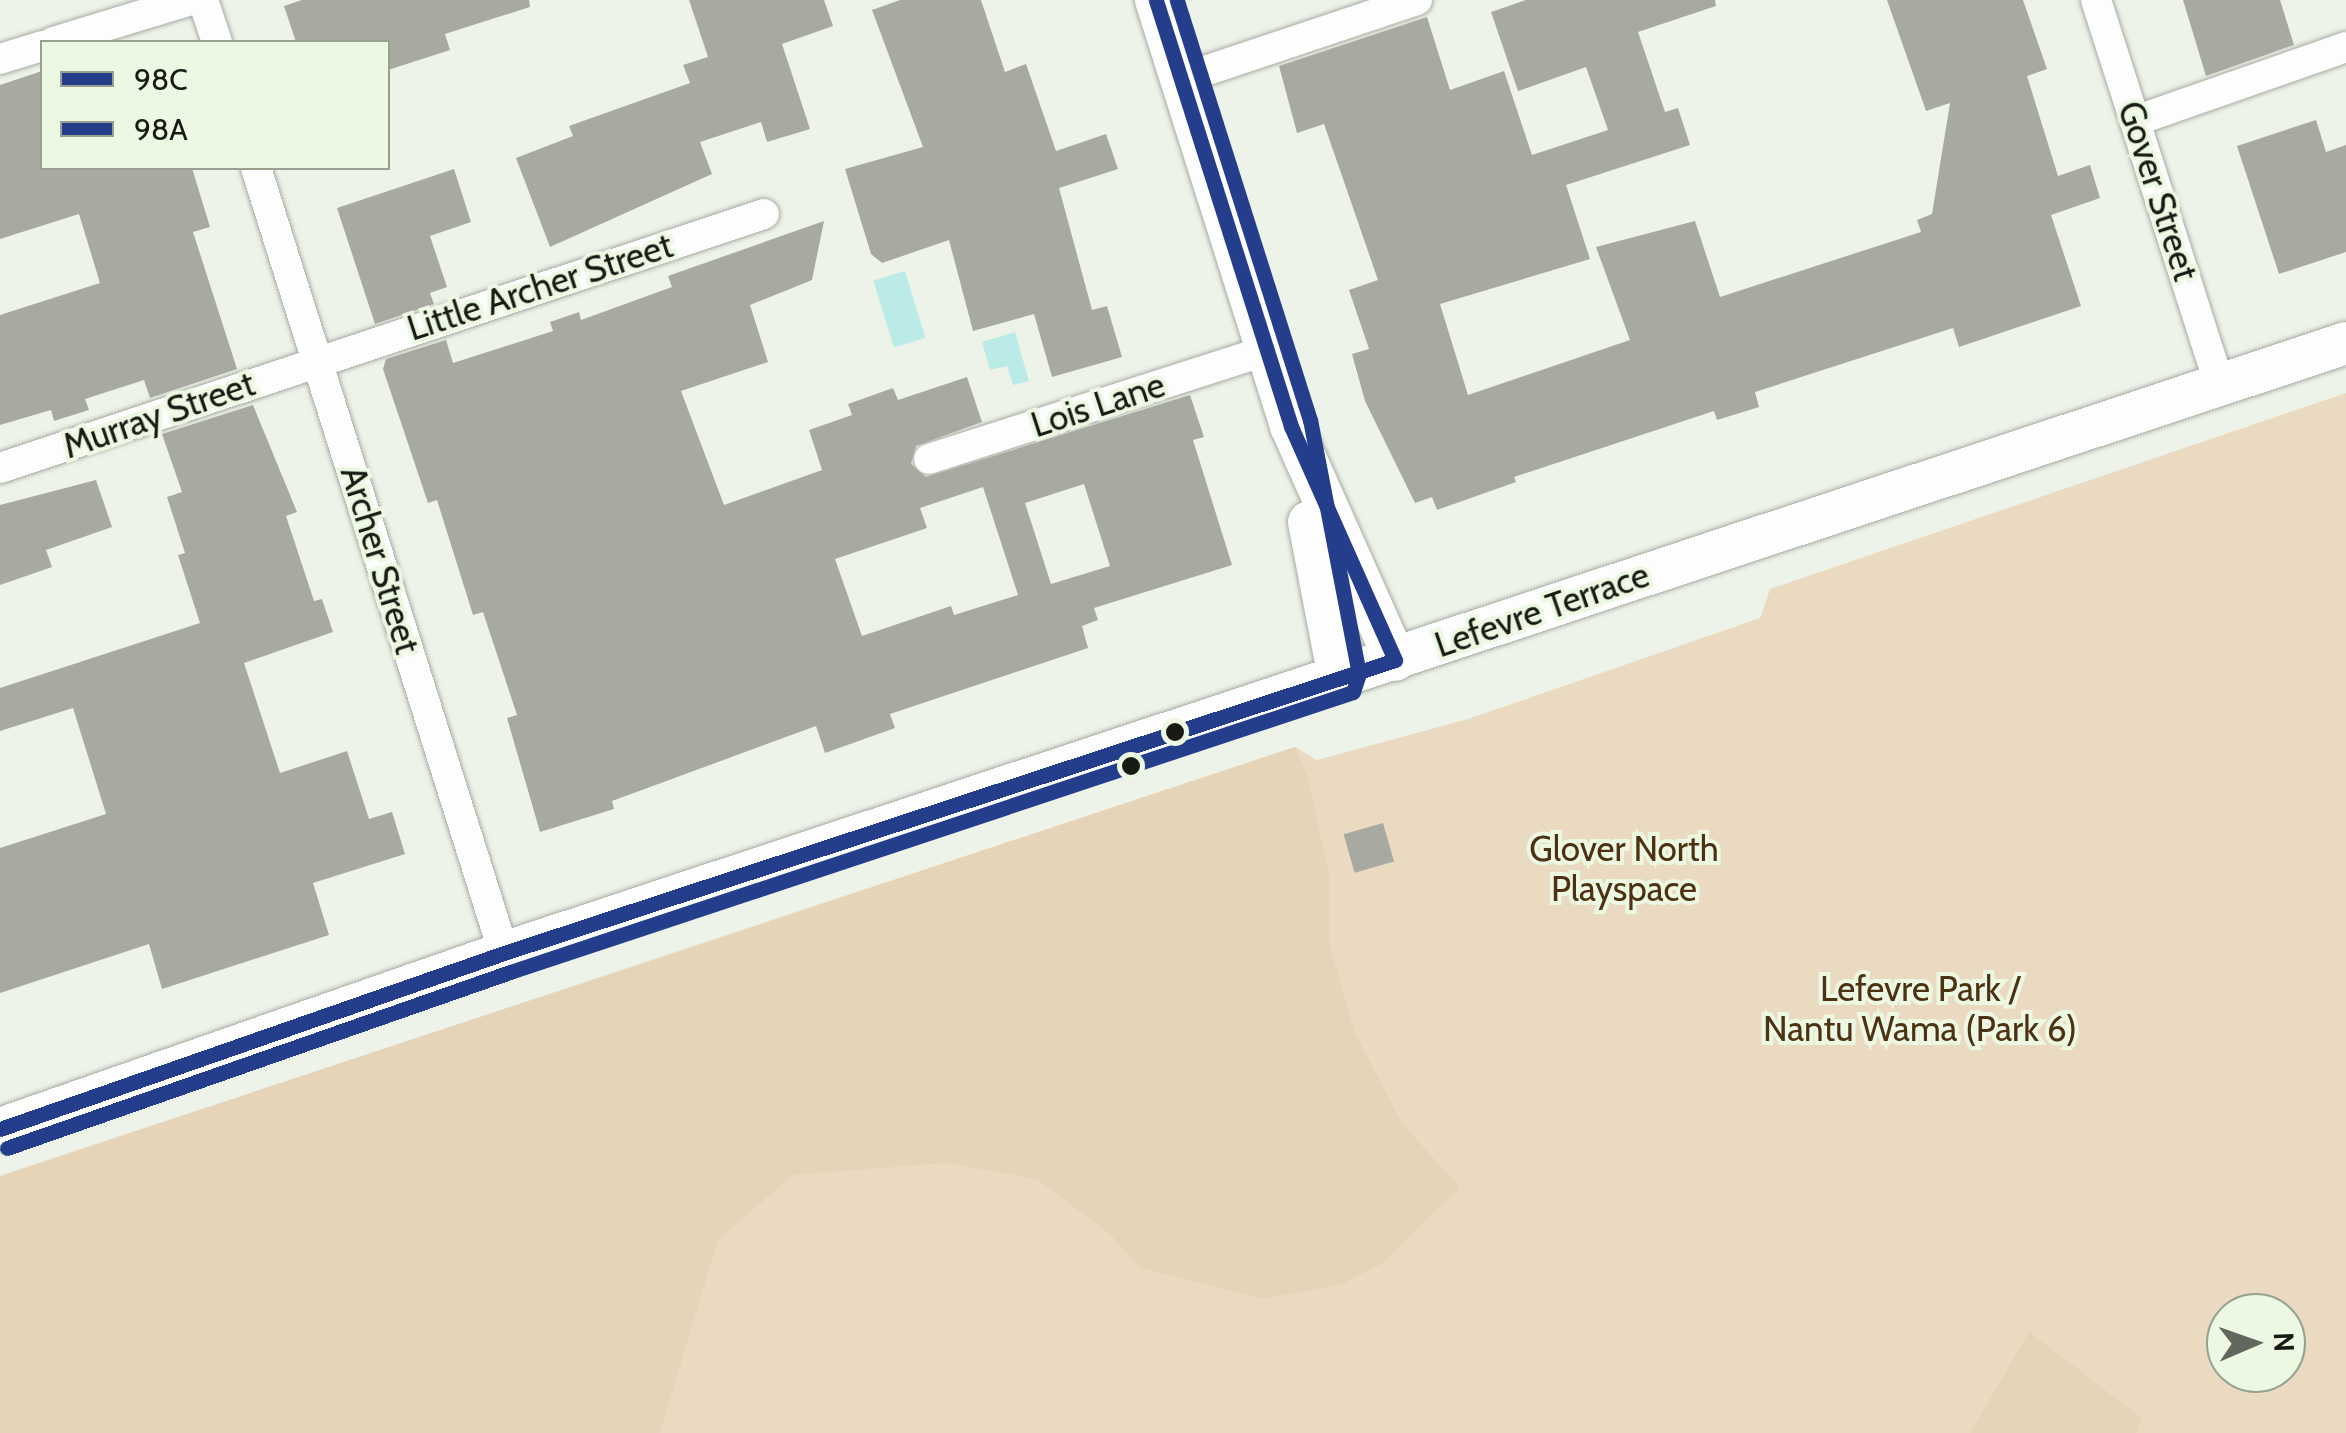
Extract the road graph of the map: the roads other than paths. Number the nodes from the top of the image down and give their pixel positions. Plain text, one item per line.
1 (190, 0) edge
2 (203, 0) edge
3 (1156, 0) edge
4 (1417, 0) edge
5 (2096, 0) edge
6 (59, 40) edge
7 (216, 40) edge
8 (40, 47) edge
9 (2346, 47) edge
10 (0, 59) edge
11 (1182, 79) junction
12 (2135, 121) junction
13 (257, 170) edge
14 (764, 214) dead end
15 (2346, 343) edge
16 (1268, 350) junction
17 (316, 358) junction
18 (2218, 383) junction
19 (1291, 426) junction
20 (929, 459) dead end
21 (0, 468) edge
22 (1395, 660) junction
23 (1339, 678) junction
24 (504, 954) junction
25 (0, 1130) edge

1 - 6 street
2 - 7 street
3 - 11 street
4 - 11 street
5 - 12 street, Gover Street
8 - 10 street
9 - 12 street
11 - 16 street
12 - 18 street, Gover Street
13 - 17 street, Archer Street
14 - 17 street, Little Archer Street
15 - 18 street, Lefevre Terrace
16 - 19 street
16 - 20 street, Lois Lane
17 - 21 street, Murray Street
17 - 24 street, Archer Street
18 - 22 street, Lefevre Terrace
19 - 22 street
19 - 23 street
22 - 23 street, Lefevre Terrace
23 - 24 street, Lefevre Terrace
24 - 25 street, Lefevre Terrace

